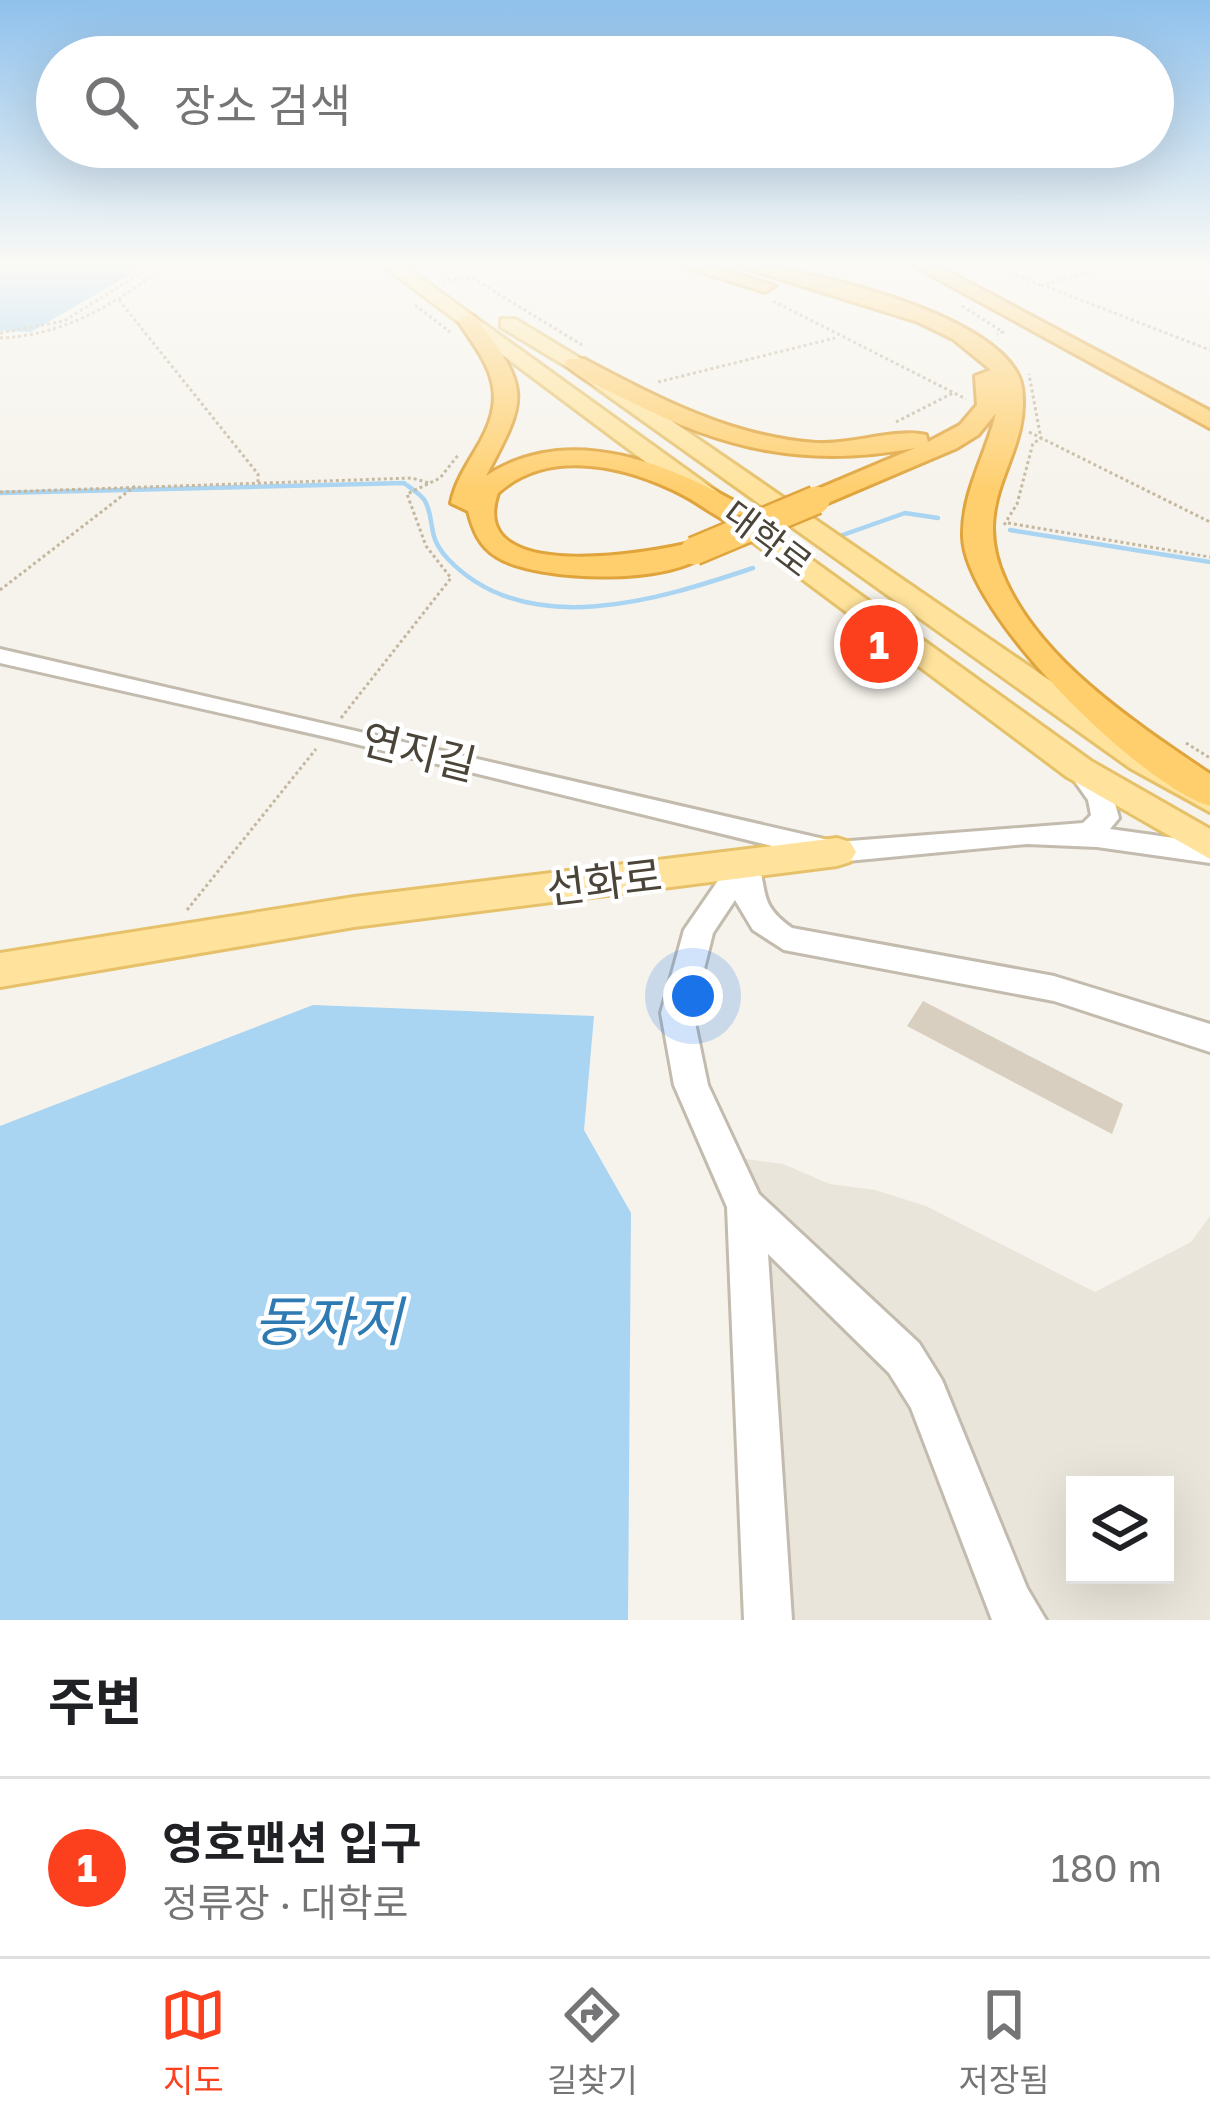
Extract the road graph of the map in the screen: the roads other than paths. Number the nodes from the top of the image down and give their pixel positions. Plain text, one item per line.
1 (473, 340) edge
2 (478, 340) edge
3 (549, 340) edge
4 (947, 340) edge
5 (967, 340) edge
6 (1060, 340) edge
7 (1088, 340) edge
8 (580, 355) junction
9 (1210, 404) edge
10 (997, 413) junction
11 (1210, 421) edge
12 (743, 518) junction
13 (699, 555) junction
14 (0, 656) edge
15 (1079, 769) junction
16 (1210, 797) edge
17 (1066, 836) junction
18 (1210, 849) edge
19 (837, 852) junction
20 (745, 863) junction
21 (0, 970) edge
22 (1210, 1038) edge
23 (746, 1207) junction
24 (768, 1620) edge
25 (1022, 1620) edge

1 - 13 highway
2 - 12 main road, 대학로
3 - 8 main road
4 - 10 highway
5 - 10 highway
6 - 11 highway
7 - 9 highway
8 - 10 highway
8 - 16 main road
10 - 13 highway
10 - 16 highway
12 - 13 highway
12 - 15 main road, 대학로
14 - 19 street, 연지길
15 - 17 street
15 - 18 main road, 대학로
17 - 18 street, 선화로
17 - 19 street, 선화로
19 - 20 main road, 선화로
20 - 21 main road, 선화로
20 - 22 street
20 - 23 street
23 - 24 street
23 - 25 street

